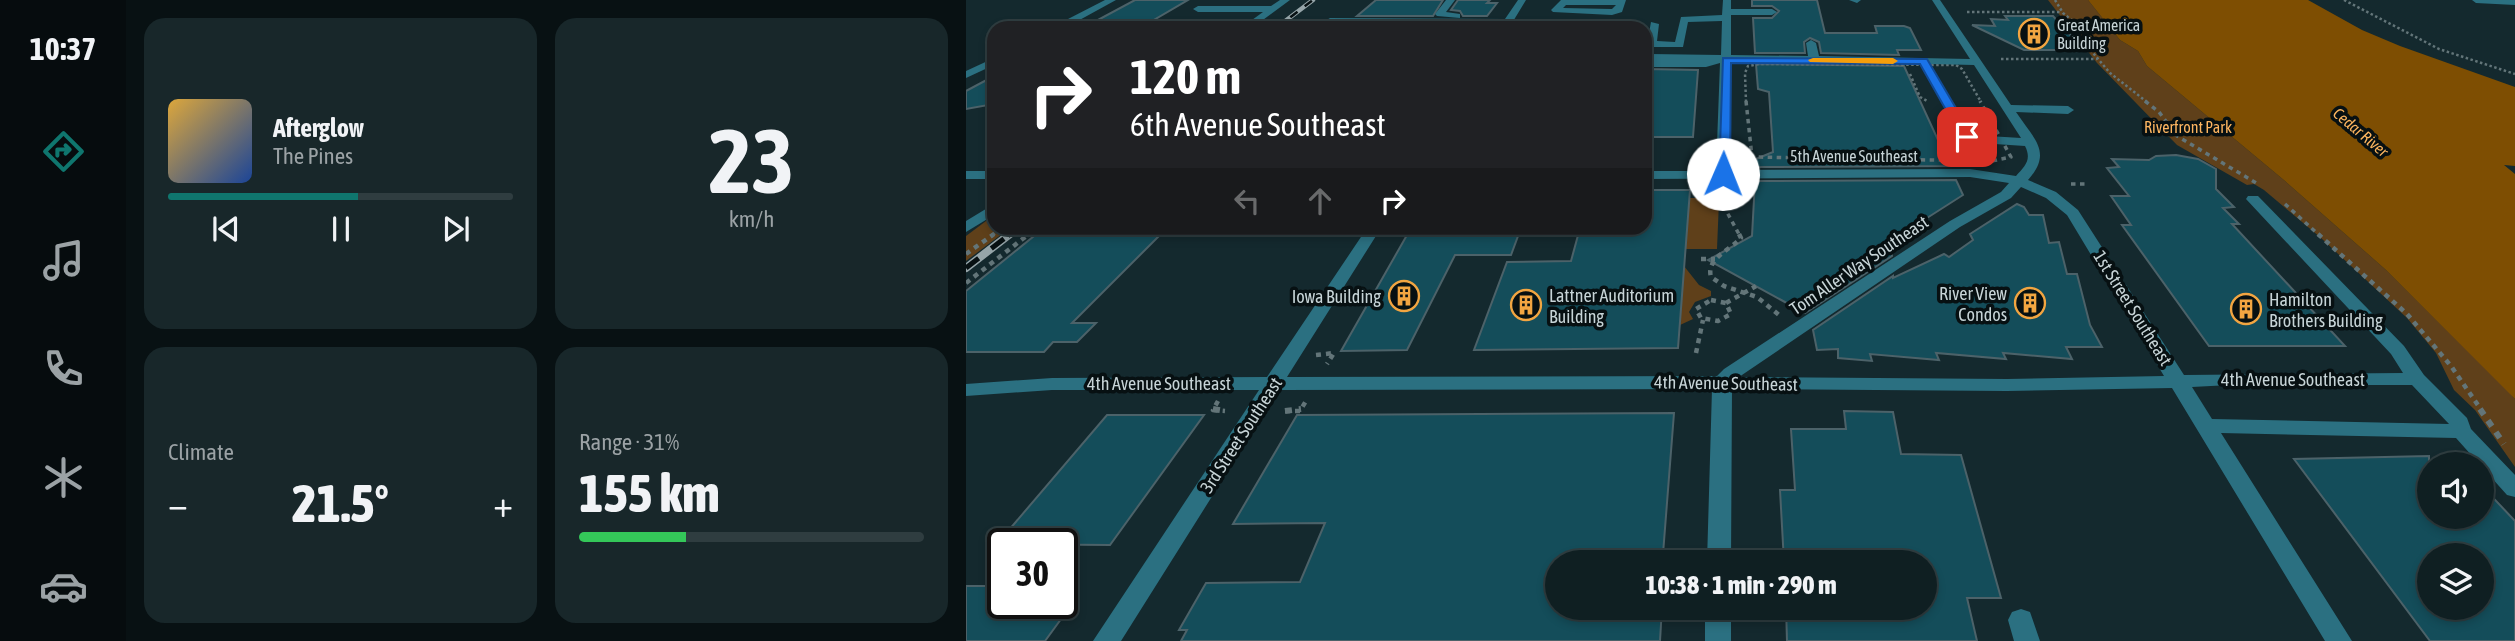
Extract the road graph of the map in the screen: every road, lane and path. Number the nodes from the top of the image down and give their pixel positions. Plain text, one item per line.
1 (1112, 0) edge
2 (1286, 0) edge
3 (1451, 0) edge
4 (1521, 0) edge
5 (1727, 0) edge
6 (1936, 0) edge
7 (2344, 0) edge
8 (2476, 0) edge
9 (1622, 1) edge
10 (2515, 2) edge
11 (1198, 9) dead end
12 (1274, 9) junction
13 (1772, 12) dead end
14 (1967, 12) dead end
15 (2062, 12) dead end
16 (1726, 15) junction
17 (1071, 21) edge
18 (1256, 21) edge
19 (1498, 21) edge
20 (1508, 21) edge
21 (1654, 24) dead end
22 (1811, 43) dead end
23 (1652, 57) edge
24 (2001, 59) dead end
25 (2098, 59) dead end
26 (1722, 60) junction
27 (1814, 60) junction
28 (987, 62) edge
29 (1977, 62) junction
30 (966, 63) edge
31 (1924, 63) junction
32 (987, 65) edge
33 (2515, 74) edge
34 (966, 75) edge
35 (2006, 108) junction
36 (2066, 108) dead end
37 (2005, 142) junction
38 (2029, 142) junction
39 (966, 175) edge
40 (987, 175) edge
41 (1652, 176) edge
42 (1724, 181) junction
43 (2021, 183) junction
44 (2071, 184) dead end
45 (2089, 184) dead end
46 (1722, 195) junction
47 (1716, 198) dead end
48 (2253, 199) dead end
49 (987, 213) edge
50 (966, 228) edge
51 (992, 235) edge
52 (1028, 235) edge
53 (1370, 235) edge
54 (966, 254) edge
55 (1701, 259) dead end
56 (1716, 259) junction
57 (966, 283) edge
58 (1756, 286) dead end
59 (1744, 292) junction
60 (1726, 303) junction
61 (1779, 315) dead end
62 (1703, 319) junction
63 (1696, 353) dead end
64 (1317, 355) dead end
65 (1327, 364) dead end
66 (966, 378) edge
67 (2417, 379) junction
68 (2179, 381) junction
69 (1275, 383) junction
70 (1722, 383) junction
71 (1036, 384) junction
72 (966, 390) edge
73 (1218, 401) dead end
74 (1307, 401) dead end
75 (1224, 411) dead end
76 (1285, 411) dead end
77 (2206, 426) junction
78 (2454, 431) junction
79 (2515, 489) edge
80 (1719, 550) edge
81 (1718, 620) edge
82 (1106, 641) edge
83 (1718, 641) edge
84 (2339, 641) edge

1 - 17 street
2 - 12 street
3 - 19 street
4 - 20 street
5 - 16 street
6 - 29 street
7 - 33 path
8 - 10 street
9 - 9 street
11 - 12 street
12 - 18 street
13 - 16 street
14 - 15 path
16 - 21 street
16 - 26 street
22 - 27 street
23 - 26 street
24 - 25 path
26 - 27 street
26 - 42 street
27 - 31 street
28 - 30 street
29 - 31 street
29 - 35 street
31 - 37 path
31 - 37 street
31 - 37 path
32 - 34 street
35 - 36 street
35 - 38 street
37 - 38 street
38 - 43 street
39 - 40 street
41 - 42 street, 5th Avenue Southeast
42 - 43 street, 5th Avenue Southeast
42 - 46 path
43 - 68 street, 1st Street Southeast
43 - 70 street, Tom Aller Way Southeast
44 - 45 path
46 - 47 path
46 - 56 path
48 - 67 street
49 - 50 street
51 - 54 path
52 - 57 path
53 - 69 street, 3rd Street Southeast
55 - 56 path
56 - 59 path
58 - 59 path
59 - 60 path
59 - 61 path
60 - 62 path
60 - 62 path
62 - 63 path
64 - 65 path
66 - 71 street, 4th Avenue Southeast
67 - 68 street, 4th Avenue Southeast
67 - 78 street
68 - 70 street, 4th Avenue Southeast
68 - 77 street, 1st Street Southeast
69 - 70 street, 4th Avenue Southeast
69 - 71 street, 4th Avenue Southeast
69 - 82 street, 3rd Street Southeast
70 - 80 street
71 - 72 street, 4th Avenue Southeast
73 - 75 path
74 - 76 path
77 - 78 street
77 - 84 street, 1st Street Southeast
78 - 79 street
81 - 83 street

